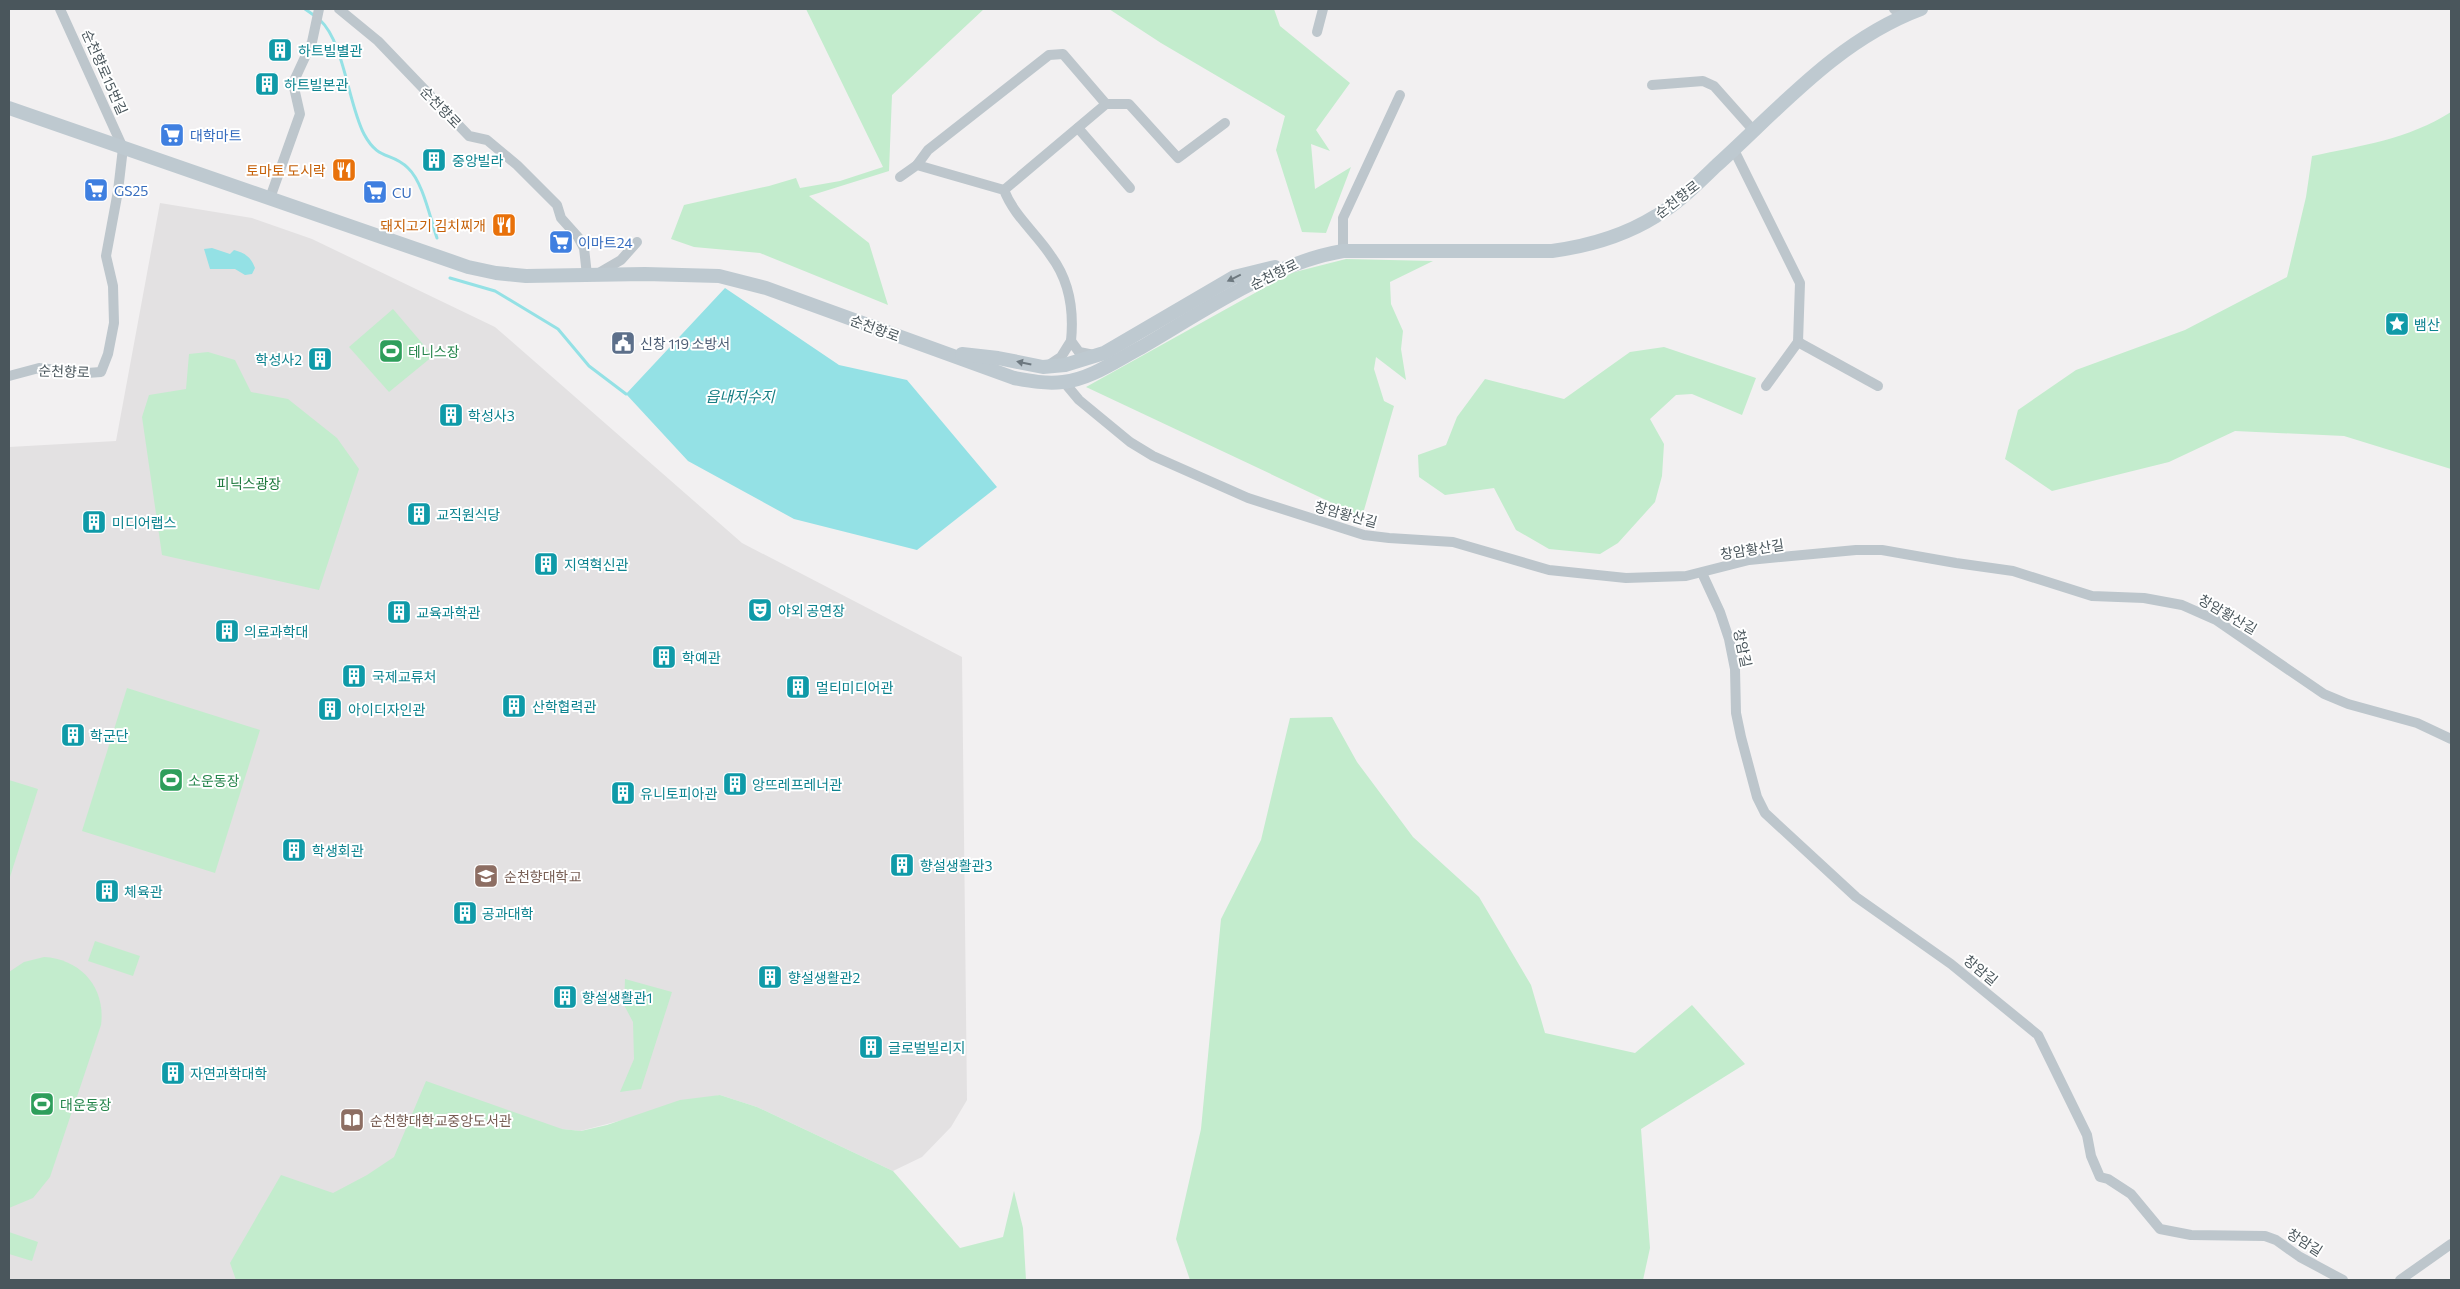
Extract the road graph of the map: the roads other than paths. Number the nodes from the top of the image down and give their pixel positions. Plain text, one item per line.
1 (60, 9) edge
2 (319, 9) edge
3 (339, 9) edge
4 (1323, 9) edge
5 (1921, 9) edge
6 (1898, 12) edge
7 (1317, 32) dead end
8 (1652, 85) dead end
9 (1400, 95) dead end
10 (1106, 104) junction
11 (9, 108) edge
12 (1225, 123) dead end
13 (1078, 128) junction
14 (1754, 131) junction
15 (124, 148) junction
16 (1734, 150) junction
17 (917, 165) junction
18 (900, 177) dead end
19 (1130, 188) dead end
20 (1004, 190) junction
21 (270, 198) junction
22 (637, 242) dead end
23 (1343, 251) junction
24 (1298, 262) junction
25 (591, 275) junction
26 (1070, 341) junction
27 (1798, 342) junction
28 (938, 351) junction
29 (1104, 353) junction
30 (1043, 367) junction
31 (9, 376) edge
32 (1064, 382) junction
33 (1766, 386) dead end
34 (1878, 386) dead end
35 (1702, 573) junction
36 (2451, 739) edge
37 (2451, 1244) edge
38 (2343, 1280) edge
39 (2400, 1280) edge

1 - 15 street, 순천향로15번길
2 - 21 street
3 - 25 street, 순천향로
4 - 7 street
5 - 6 main road, 순천향로
6 - 14 main road, 순천향로
8 - 14 street
9 - 23 street
10 - 12 street
10 - 13 street
10 - 17 street
11 - 15 main road, 순천향로
13 - 19 street
13 - 20 street
14 - 16 main road, 순천향로
15 - 21 main road, 순천향로
15 - 31 street, 순천향로
16 - 23 main road, 순천향로
16 - 27 street
17 - 18 street
17 - 20 street
20 - 26 street
21 - 25 main road, 순천향로
22 - 25 street
23 - 24 main road, 순천향로
24 -> 29 main road
24 - 32 main road, 순천향로
25 - 28 main road, 순천향로
26 - 29 street
26 - 30 street
27 - 33 street
27 - 34 street
30 -> 28 main road
28 - 32 main road, 순천향로
29 - 30 main road
32 - 35 street, 창암황산길
35 - 36 street, 창암황산길
35 - 38 street, 창암길
37 - 39 street

